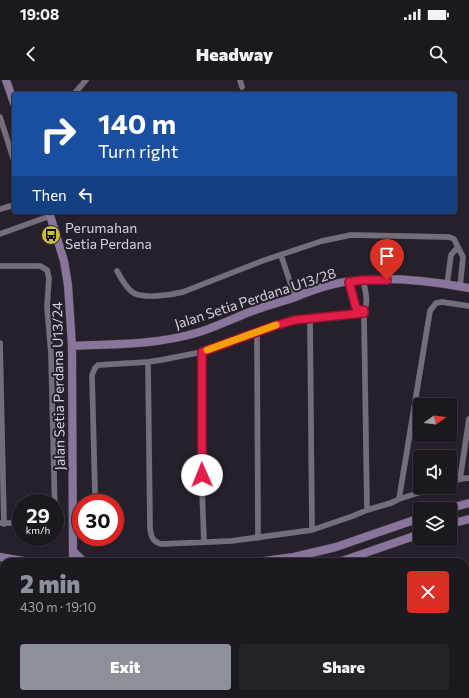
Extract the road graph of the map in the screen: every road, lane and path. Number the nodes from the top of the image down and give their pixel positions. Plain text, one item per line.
1 (7, 80) edge
2 (86, 80) edge
3 (240, 80) edge
4 (242, 88) dead end
5 (76, 92) edge
6 (12, 96) edge
7 (0, 117) edge
8 (12, 155) edge
9 (12, 206) edge
10 (0, 209) edge
11 (49, 214) edge
12 (0, 234) edge
13 (457, 248) junction
14 (281, 255) junction
15 (0, 266) edge
16 (117, 271) dead end
17 (363, 280) junction
18 (349, 282) junction
19 (447, 285) junction
20 (460, 287) junction
21 (469, 288) edge
22 (295, 297) junction
23 (469, 306) edge
24 (364, 312) junction
25 (310, 318) junction
26 (71, 331) junction
27 (258, 331) junction
28 (0, 343) edge
29 (85, 345) junction
30 (72, 346) junction
31 (202, 352) junction
32 (72, 359) junction
33 (148, 362) junction
34 (469, 419) edge
35 (469, 478) edge
36 (460, 479) junction
37 (457, 480) edge
38 (55, 494) edge
39 (95, 494) dead end
40 (415, 494) edge
41 (399, 499) junction
42 (469, 503) edge
43 (457, 506) edge
44 (367, 510) junction
45 (469, 518) edge
46 (413, 520) edge
47 (457, 522) edge
48 (2, 523) edge
49 (12, 524) edge
50 (312, 530) junction
51 (413, 536) edge
52 (258, 538) junction
53 (204, 542) junction
54 (73, 551) junction
55 (70, 558) edge
56 (73, 558) edge
57 (80, 558) edge
58 (287, 558) edge
59 (351, 558) edge

1 - 6 street
2 - 5 street
3 - 4 street
7 - 8 street
9 - 10 street
11 - 12 street
11 - 26 street, Jalan Setia Perdana U13/24
13 - 14 street
13 - 19 street
13 - 20 street
14 - 16 street
14 - 22 street
15 - 38 street
17 - 18 street, Jalan Setia Perdana U13/28
17 - 19 street, Jalan Setia Perdana U13/28
17 - 24 street
18 - 22 street, Jalan Setia Perdana U13/28
18 - 24 street
19 - 20 street, Jalan Setia Perdana U13/28
20 - 21 street, Jalan Setia Perdana U13/28
22 - 29 street, Jalan Setia Perdana U13/28
23 - 41 street
24 - 25 street
24 - 44 street
25 - 27 street
25 - 50 street
26 - 29 street
26 - 30 street, Jalan Setia Perdana U13/24
27 - 31 street
27 - 52 street
28 - 48 street
29 - 30 street, Jalan Setia Perdana U13/28
29 - 32 street
30 - 32 street, Jalan Setia Perdana U13/24
31 - 33 street
31 - 53 street
32 - 54 street, Jalan Setia Perdana U13/24
33 - 39 street
33 - 53 street
34 - 36 street
35 - 36 street
36 - 37 street
40 - 41 street
41 - 44 street
42 - 43 street
44 - 50 street
45 - 47 street
46 - 58 street
48 - 49 street
50 - 52 street
51 - 59 street
52 - 53 street
54 - 55 street
54 - 56 street, Jalan Setia Perdana U13/24
54 - 57 street

